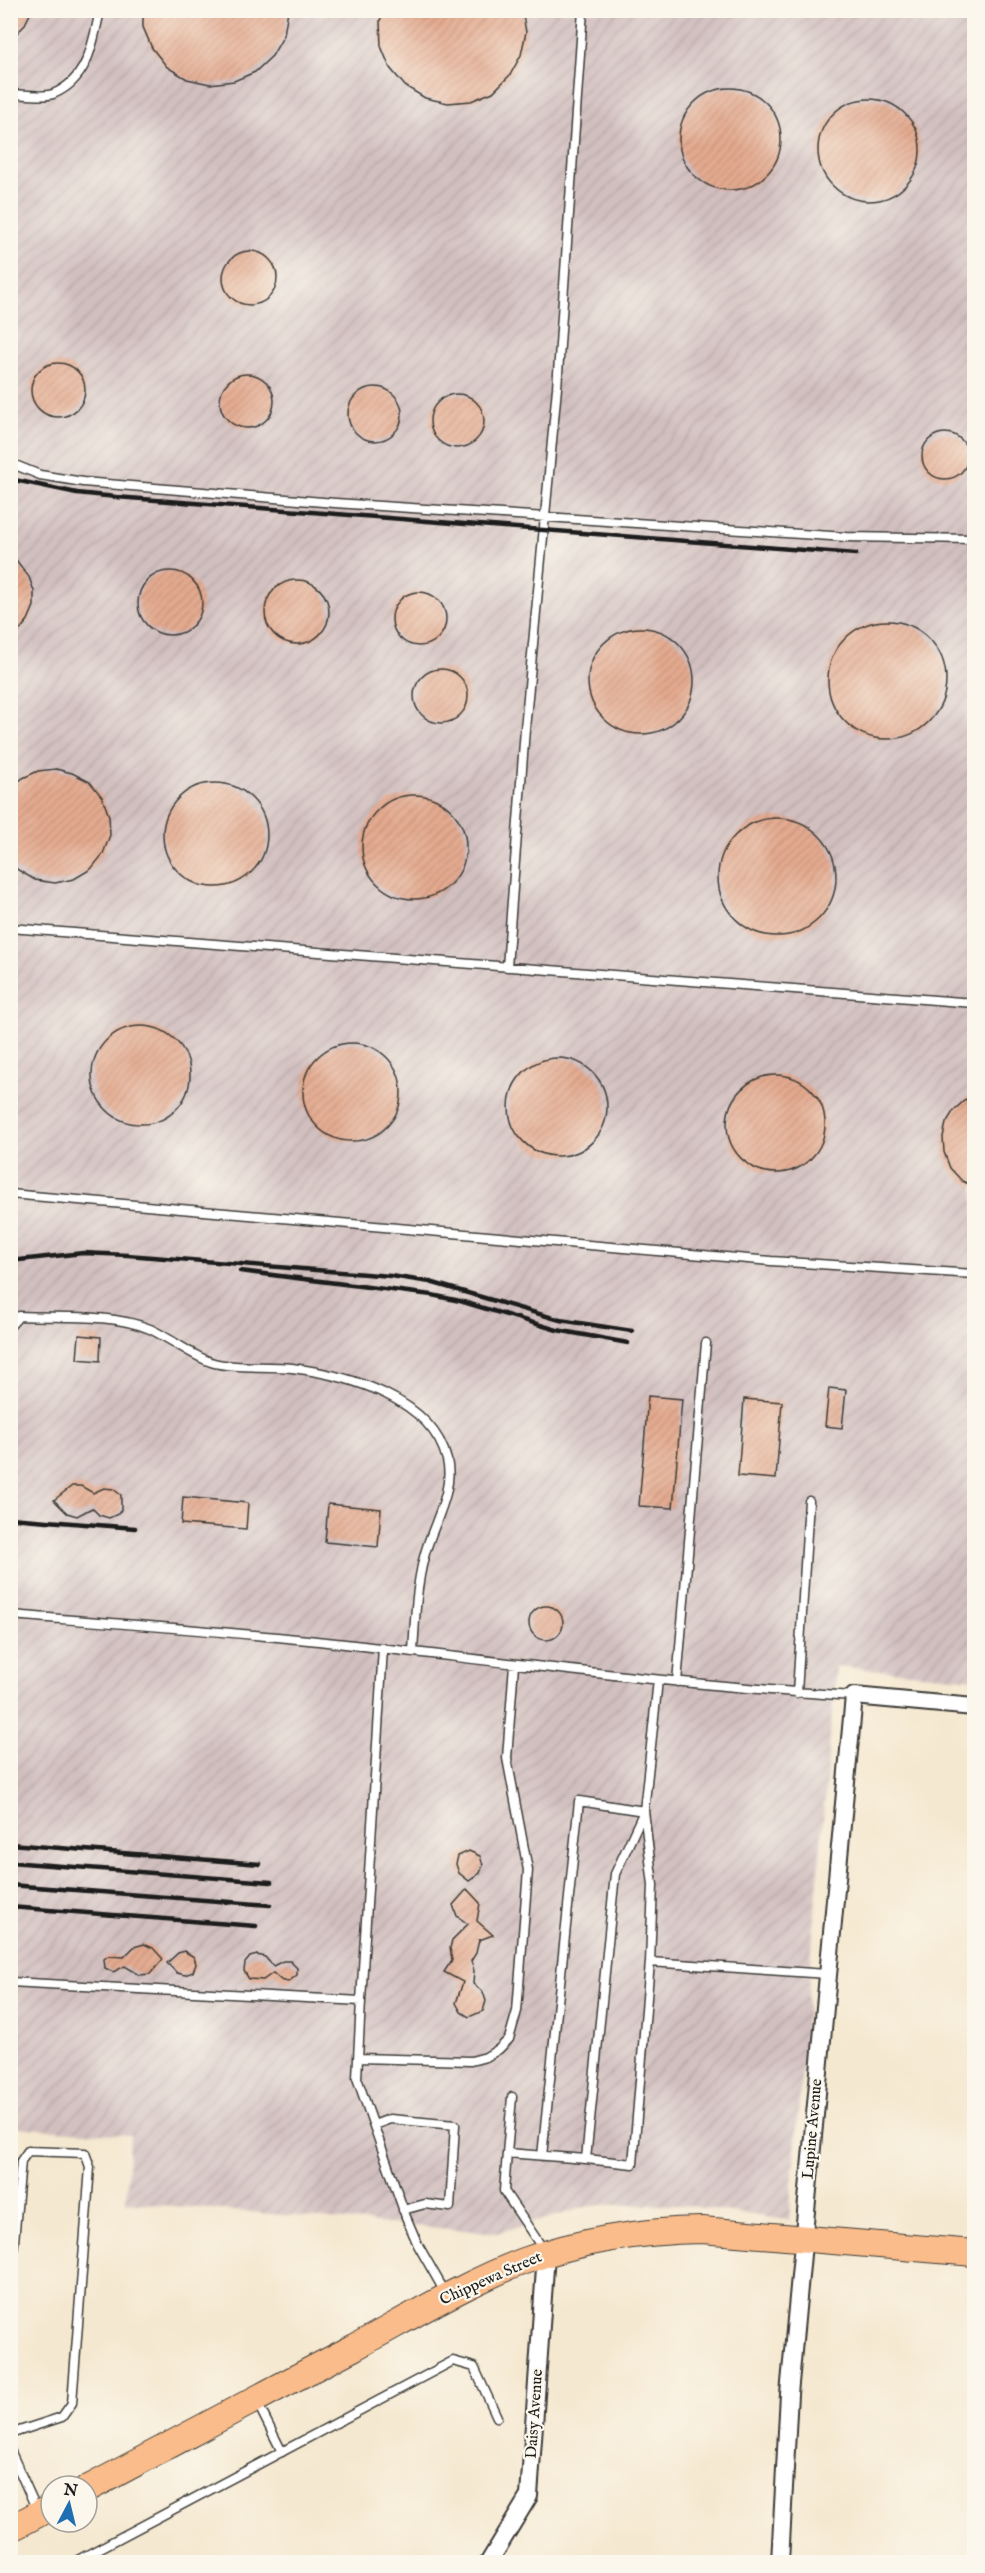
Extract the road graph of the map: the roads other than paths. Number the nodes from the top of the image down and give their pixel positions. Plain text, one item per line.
1 (100, 10) edge
2 (583, 10) edge
3 (10, 94) edge
4 (10, 463) edge
5 (545, 518) junction
6 (975, 539) edge
7 (10, 928) edge
8 (507, 967) junction
9 (975, 1003) edge
10 (10, 1194) edge
11 (975, 1274) edge
12 (10, 1326) edge
13 (706, 1343) dead end
14 (809, 1501) dead end
15 (10, 1615) edge
16 (383, 1648) junction
17 (413, 1652) junction
18 (514, 1664) junction
19 (658, 1680) junction
20 (677, 1682) junction
21 (797, 1693) junction
22 (854, 1696) junction
23 (975, 1707) edge
24 (644, 1811) junction
25 (650, 1962) junction
26 (827, 1974) junction
27 (10, 1982) edge
28 (361, 2001) junction
29 (358, 2058) junction
30 (512, 2097) dead end
31 (374, 2125) junction
32 (507, 2153) junction
33 (542, 2156) junction
34 (586, 2159) junction
35 (404, 2210) junction
36 (803, 2238) junction
37 (975, 2253) edge
38 (546, 2254) junction
39 (10, 2288) edge
40 (447, 2297) junction
41 (255, 2399) junction
42 (497, 2416) dead end
43 (10, 2434) edge
44 (10, 2450) edge
45 (282, 2452) junction
46 (99, 2483) edge
47 (39, 2501) edge
48 (39, 2514) edge
49 (10, 2529) edge
50 (74, 2562) edge
51 (489, 2562) edge
52 (780, 2562) edge

1 - 3 lane
2 - 5 lane
4 - 5 lane
5 - 6 lane
5 - 8 lane
7 - 8 lane
8 - 9 lane
10 - 11 lane
12 - 17 lane
13 - 20 lane
14 - 21 lane
15 - 16 lane
16 - 17 lane
16 - 28 lane
17 - 18 lane
18 - 19 lane
18 - 29 lane
19 - 20 lane
19 - 24 lane
20 - 21 lane
21 - 22 lane
22 - 23 street
22 - 26 street, Lupine Avenue
24 - 25 lane
24 - 33 lane
24 - 34 lane
25 - 26 lane
25 - 34 lane
26 - 36 street, Lupine Avenue
27 - 28 lane
28 - 29 lane
29 - 31 lane
30 - 32 lane
31 - 35 lane
31 - 35 lane
32 - 33 lane
32 - 38 lane
33 - 34 lane
35 - 40 lane
36 - 37 main road, Chippewa Street
36 - 38 main road, Chippewa Street
36 - 52 street, Lupine Avenue
38 - 40 main road, Chippewa Street
38 - 51 street, Daisy Avenue
39 - 43 lane
40 - 41 main road, Chippewa Street
41 - 45 lane
41 - 46 main road, Chippewa Street
42 - 45 lane
44 - 47 lane
45 - 50 lane
48 - 49 main road

